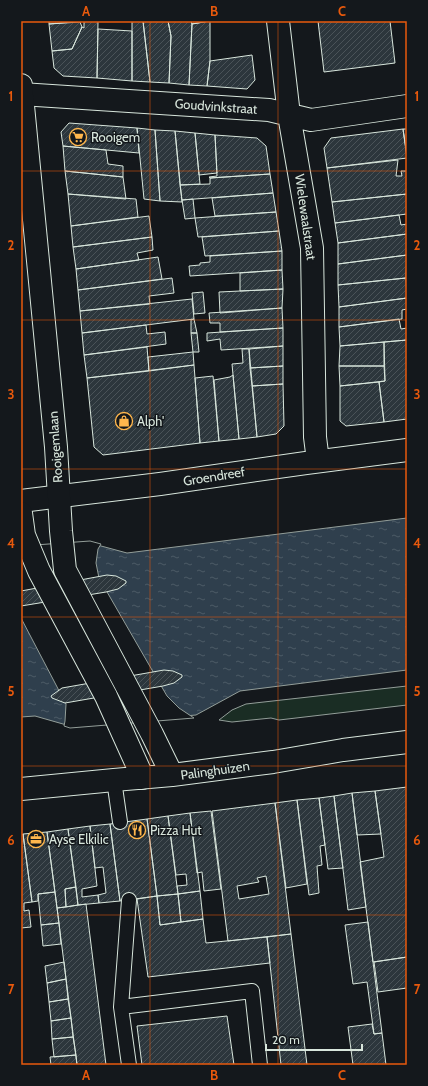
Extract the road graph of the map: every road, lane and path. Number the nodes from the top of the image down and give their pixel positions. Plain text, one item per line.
1 (278, 21) edge
2 (21, 91) edge
3 (407, 106) edge
4 (289, 115) junction
5 (407, 450) edge
6 (318, 462) junction
7 (59, 496) junction
8 (21, 501) edge
9 (21, 513) edge
10 (407, 742) edge
11 (172, 776) junction
12 (143, 778) junction
13 (114, 780) junction
14 (21, 789) edge
15 (120, 822) dead end
16 (129, 900) dead end
17 (122, 1007) junction
18 (128, 1065) edge
19 (260, 1065) edge

1 - 4 main road, Wielewaalstraat
2 - 4 main road, Goudvinkstraat
2 - 7 main road, Rooigemlaan
3 - 4 main road, Goudvinkstraat
4 - 6 main road, Wielewaalstraat
5 - 6 main road, Groendreef
6 - 7 main road, Groendreef
7 - 8 main road, Groendreef
7 - 11 main road, Rooigemlaan
9 - 12 main road
10 - 11 main road, Palinghuizen
11 - 12 main road, Palinghuizen
12 - 13 main road, Palinghuizen
13 - 14 main road, Palinghuizen
13 - 15 lane
16 - 17 lane
17 - 18 lane
17 - 19 lane

